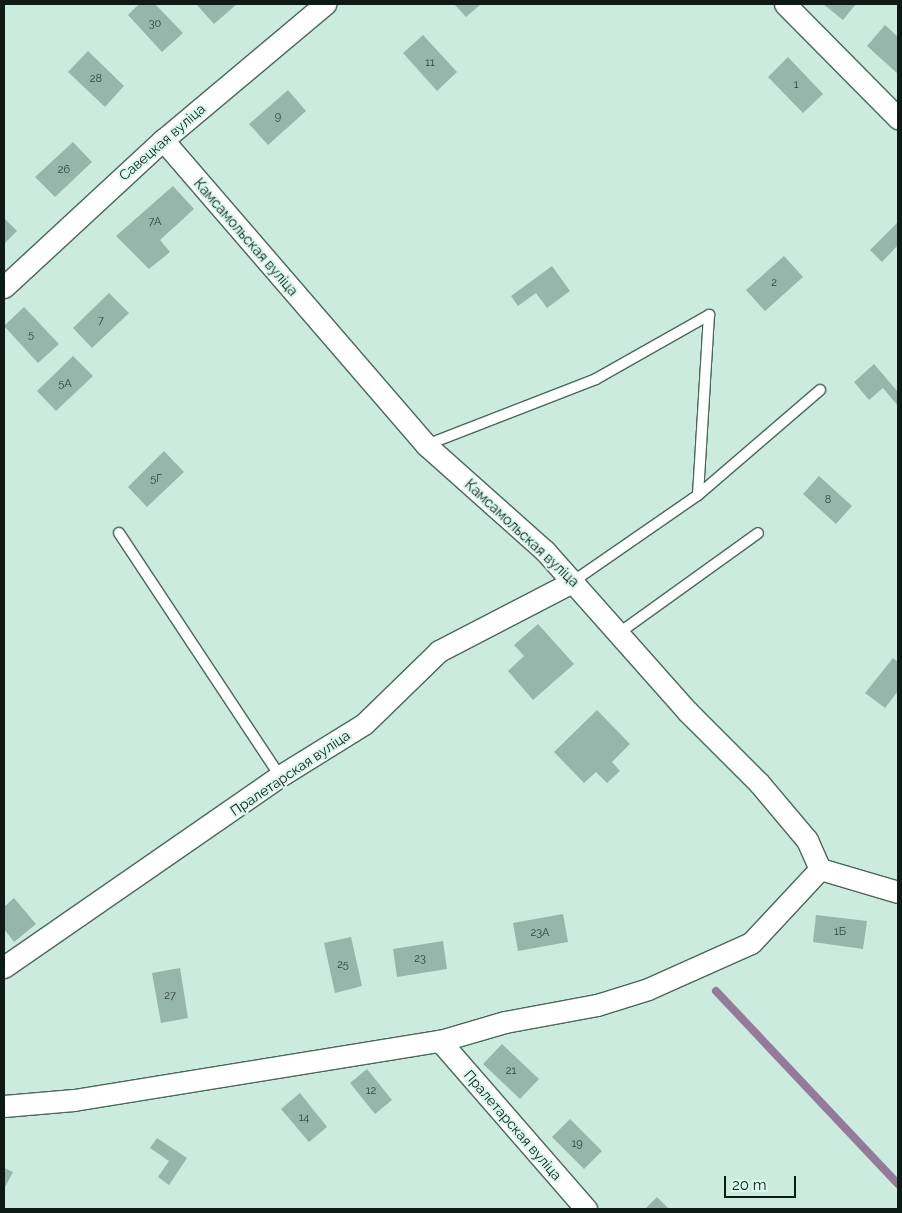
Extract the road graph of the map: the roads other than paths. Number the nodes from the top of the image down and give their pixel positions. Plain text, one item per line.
1 (325, 4) edge
2 (785, 4) edge
3 (898, 118) edge
4 (162, 140) junction
5 (4, 287) edge
6 (820, 390) dead end
7 (426, 445) junction
8 (698, 495) junction
9 (119, 533) dead end
10 (758, 533) dead end
11 (574, 581) junction
12 (619, 633) junction
13 (280, 776) junction
14 (820, 868) junction
15 (898, 892) edge
16 (4, 967) edge
17 (440, 1041) junction
18 (4, 1106) edge
19 (586, 1209) edge

1 - 4 street, Савецкая вуліца
2 - 3 street
4 - 5 street, Савецкая вуліца
4 - 7 street, Камсамольская вуліца
6 - 8 lane
7 - 8 lane
7 - 11 street, Камсамольская вуліца
8 - 11 lane
9 - 13 lane
10 - 12 lane
11 - 12 street, Камсамольская вуліца
11 - 13 street, Пралетарская вуліца
12 - 14 street, Камсамольская вуліца
13 - 16 street, Пралетарская вуліца
14 - 15 street
14 - 17 street
17 - 18 street
17 - 19 street, Пралетарская вуліца

